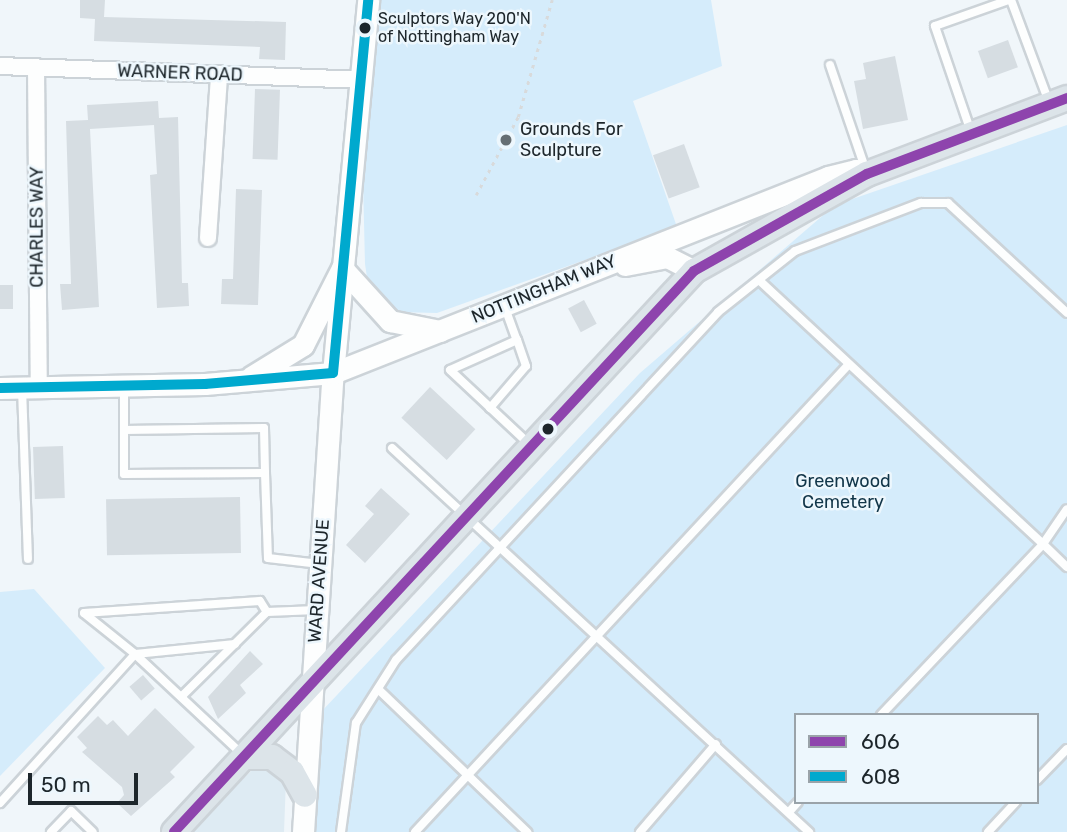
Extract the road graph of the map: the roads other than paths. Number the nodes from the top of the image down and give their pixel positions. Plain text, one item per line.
1 (368, 0) edge
2 (1010, 0) edge
3 (830, 65) dead end
4 (0, 66) edge
5 (36, 67) junction
6 (219, 75) junction
7 (360, 80) junction
8 (1058, 101) edge
9 (972, 135) junction
10 (867, 174) junction
11 (208, 239) dead end
12 (342, 268) junction
13 (694, 271) junction
14 (566, 281) junction
15 (760, 281) junction
16 (504, 305) junction
17 (1067, 313) edge
18 (440, 331) junction
19 (517, 340) junction
20 (849, 364) junction
21 (333, 373) junction
22 (246, 380) junction
23 (124, 386) junction
24 (0, 388) edge
25 (30, 388) junction
26 (490, 408) junction
27 (124, 430) junction
28 (391, 448) dead end
29 (533, 448) junction
30 (265, 473) junction
31 (1067, 509) edge
32 (468, 519) junction
33 (1042, 544) junction
34 (497, 548) junction
35 (28, 559) dead end
36 (321, 565) junction
37 (1067, 566) edge
38 (317, 610) junction
39 (267, 612) junction
40 (599, 637) junction
41 (235, 644) junction
42 (135, 654) junction
43 (312, 686) junction
44 (378, 689) junction
45 (183, 695) junction
46 (883, 713) edge
47 (716, 744) junction
48 (1067, 749) edge
49 (245, 757) junction
50 (468, 777) junction
51 (1039, 778) edge
52 (305, 795) junction
53 (0, 803) edge
54 (796, 804) edge
55 (1014, 804) edge
56 (789, 812) junction
57 (51, 832) edge
58 (93, 832) edge
59 (174, 832) edge
60 (303, 832) edge
61 (341, 832) edge
62 (415, 832) edge
63 (527, 832) edge
64 (640, 832) edge
65 (810, 832) edge
66 (988, 832) edge

1 - 7 street, WARD AVENUE
2 - 8 lane
2 - 9 lane
3 - 10 lane
4 - 5 street, WARNER ROAD
5 - 6 street, WARNER ROAD
5 - 25 street, CHARLES WAY
6 - 7 street, WARNER ROAD
6 - 11 street
7 - 12 street, WARD AVENUE
8 - 9 main road, NOTTINGHAM WAY
9 - 10 main road, NOTTINGHAM WAY
10 - 13 main road
10 - 14 street, NOTTINGHAM WAY
12 - 18 street
12 - 21 street, WARD AVENUE
12 - 22 street
13 - 14 street
13 - 29 main road
14 - 16 street, NOTTINGHAM WAY
15 - 17 lane
15 - 20 lane
15 - 34 lane
16 - 18 street, NOTTINGHAM WAY
16 - 19 lane
18 - 21 street, NOTTINGHAM WAY
19 - 26 lane
19 - 26 lane
20 - 33 lane
20 - 40 lane
21 - 22 street, NOTTINGHAM WAY
21 - 36 street, WARD AVENUE
22 - 23 street, NOTTINGHAM WAY
23 - 25 street, NOTTINGHAM WAY
23 - 27 lane
24 - 25 street, NOTTINGHAM WAY
25 - 35 lane
26 - 29 lane
27 - 30 lane
27 - 30 lane
28 - 32 lane
29 - 32 main road
30 - 36 lane
31 - 33 lane
32 - 34 lane
32 - 43 main road
33 - 37 lane
33 - 46 lane
34 - 40 lane
34 - 44 lane
36 - 38 street, WARD AVENUE
38 - 39 lane
38 - 43 street, WARD AVENUE
39 - 41 lane
39 - 42 lane
40 - 47 lane
40 - 50 lane
41 - 42 lane
41 - 45 lane
42 - 45 lane
42 - 53 lane
43 - 49 main road
43 - 52 street, WARD AVENUE
44 - 50 lane
44 - 61 lane
45 - 49 lane
47 - 56 lane
47 - 64 lane
48 - 51 lane
49 - 52 main road
49 - 59 main road
50 - 62 lane
50 - 63 lane
52 - 60 street, WARD AVENUE
54 - 56 lane
55 - 66 lane
56 - 65 lane
57 - 58 lane

